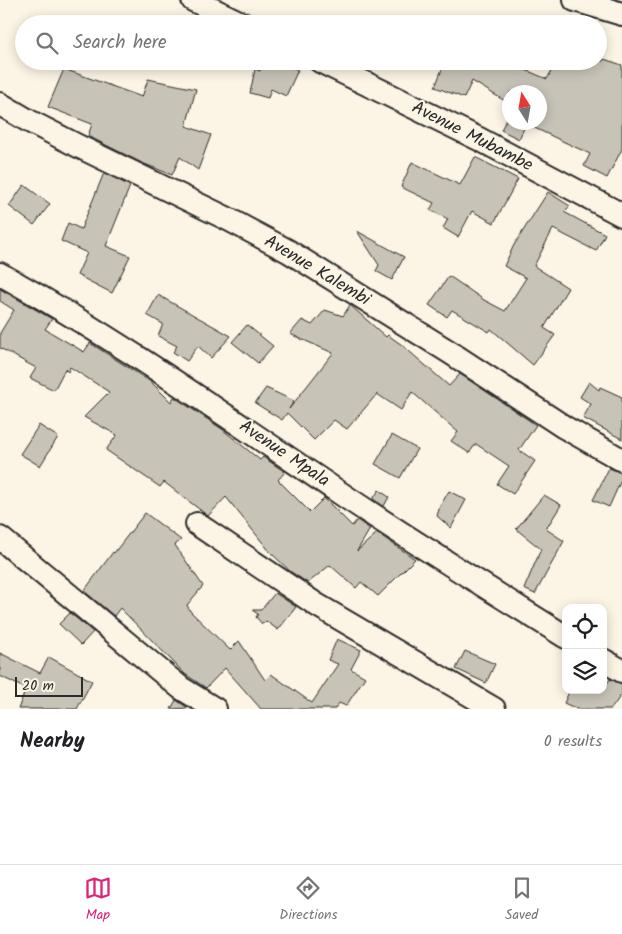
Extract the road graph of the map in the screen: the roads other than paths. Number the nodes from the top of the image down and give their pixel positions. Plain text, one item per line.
1 (193, 0) edge
2 (575, 0) edge
3 (622, 14) edge
4 (224, 15) edge
5 (338, 70) edge
6 (0, 104) edge
7 (622, 215) edge
8 (0, 274) edge
9 (622, 460) edge
10 (197, 524) dead end
11 (0, 538) edge
12 (562, 634) edge
13 (607, 662) edge
14 (622, 671) edge
15 (215, 709) edge
16 (494, 709) edge

1 - 4 street
2 - 3 street
5 - 7 street, Avenue Mubambe
6 - 9 street, Avenue Kalembi
8 - 12 street, Avenue Mpala
10 - 16 street
11 - 15 street
13 - 14 street

